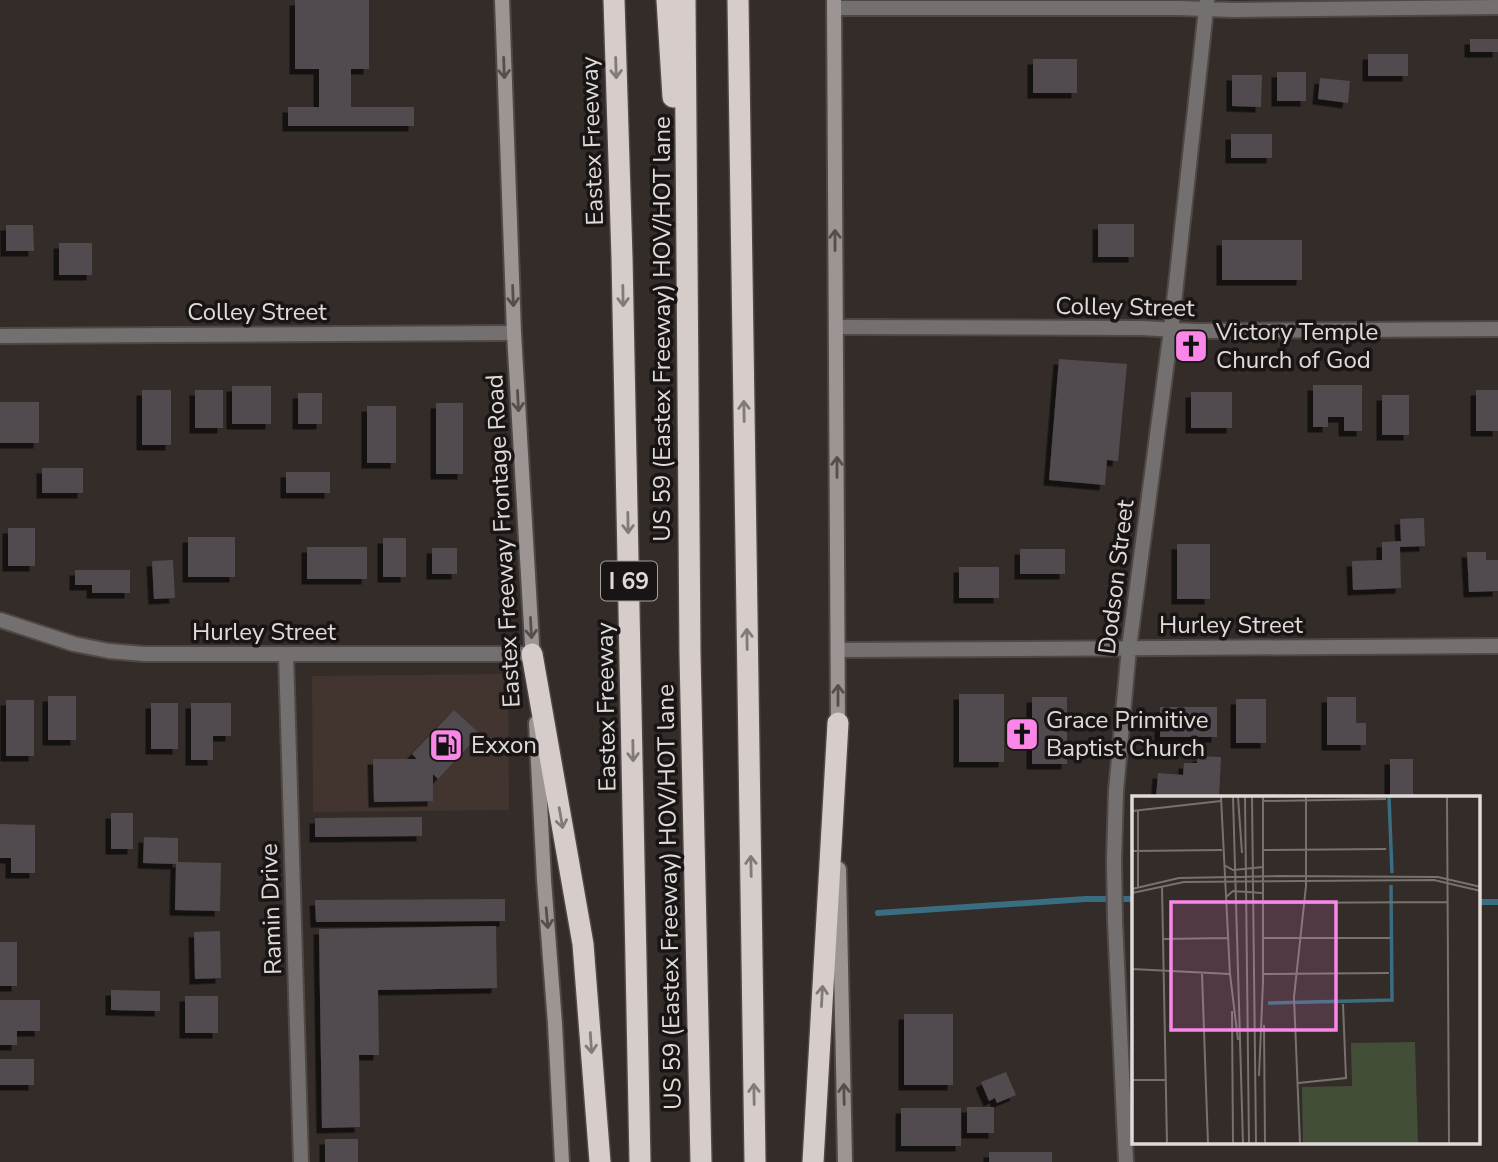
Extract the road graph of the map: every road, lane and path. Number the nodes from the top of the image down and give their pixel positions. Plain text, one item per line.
1 (502, 0) edge
2 (614, 0) edge
3 (667, 0) edge
4 (685, 0) edge
5 (737, 0) edge
6 (834, 4) edge
7 (1206, 4) edge
8 (1498, 8) edge
9 (836, 327) junction
10 (1498, 329) edge
11 (1171, 330) junction
12 (514, 333) junction
13 (0, 336) edge
14 (689, 403) junction
15 (0, 620) edge
16 (1498, 646) edge
17 (1129, 648) junction
18 (838, 650) junction
19 (532, 654) junction
20 (286, 655) junction
21 (838, 723) junction
22 (301, 1162) edge
23 (562, 1162) edge
24 (600, 1162) edge
25 (640, 1162) edge
26 (701, 1162) edge
27 (755, 1162) edge
28 (813, 1162) edge
29 (845, 1162) edge
30 (1126, 1162) edge

1 -> 12 main road, Eastex Freeway Frontage Road
2 -> 25 highway, Eastex Freeway / I 69
3 - 14 highway, I 69
4 - 14 highway, US 59 (Eastex Freeway) HOV/HOT lane
27 -> 5 highway
6 - 7 street
9 -> 6 main road
7 - 8 street
7 - 11 street, Dodson Street
9 - 11 street, Colley Street
18 -> 9 main road
10 - 11 street, Colley Street
11 - 17 street, Dodson Street
12 - 13 street, Colley Street
12 -> 19 main road, Eastex Freeway Frontage Road
14 - 26 highway, US 59 (Eastex Freeway) HOV/HOT lane / I 69
15 - 20 street, Hurley Street
16 - 17 street, Hurley Street
17 - 18 street, Hurley Street
17 - 30 street, Dodson Street
21 -> 18 main road
19 - 20 street, Hurley Street
19 -> 23 main road, Eastex Freeway Frontage Road
19 -> 24 highway
20 - 22 street, Ramin Drive
28 -> 21 highway
29 -> 21 main road

